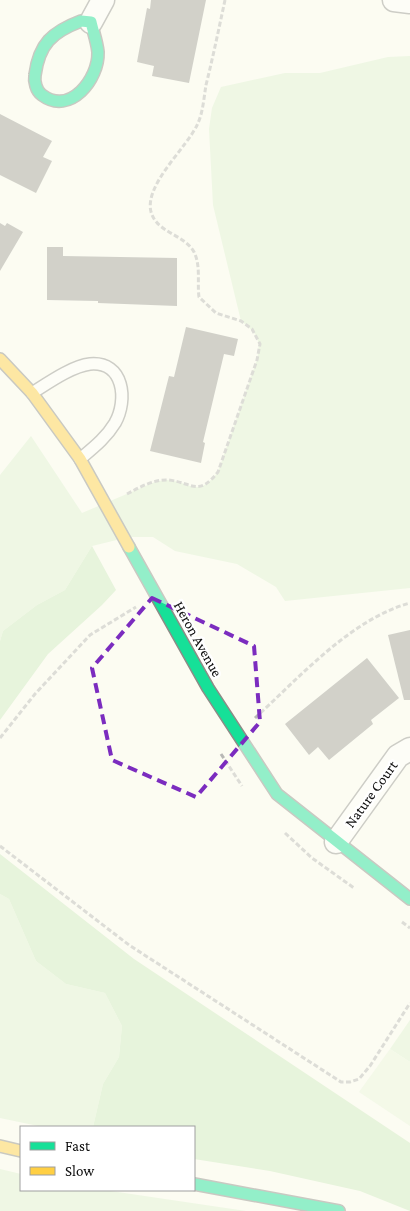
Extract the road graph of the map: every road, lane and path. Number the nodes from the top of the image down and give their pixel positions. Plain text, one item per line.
1 (103, 0) edge
2 (226, 0) edge
3 (394, 0) edge
4 (410, 2) edge
5 (91, 22) junction
6 (0, 359) edge
7 (32, 393) junction
8 (80, 459) junction
9 (127, 494) dead end
10 (410, 603) edge
11 (136, 608) dead end
12 (255, 718) dead end
13 (0, 738) edge
14 (410, 749) edge
15 (336, 842) junction
16 (0, 846) edge
17 (410, 899) edge
18 (410, 1003) edge
19 (0, 1146) edge
20 (20, 1151) edge
21 (195, 1184) edge
22 (339, 1211) edge

1 - 5 street
2 - 9 path
3 - 4 street
5 - 5 main road
6 - 7 main road, Heron Avenue
7 - 8 main road, Heron Avenue
7 - 8 lane
8 - 15 main road, Heron Avenue
10 - 12 path
11 - 13 path
14 - 15 street, Nature Court
15 - 17 main road, Heron Avenue
16 - 18 path
19 - 20 main road
21 - 22 main road

